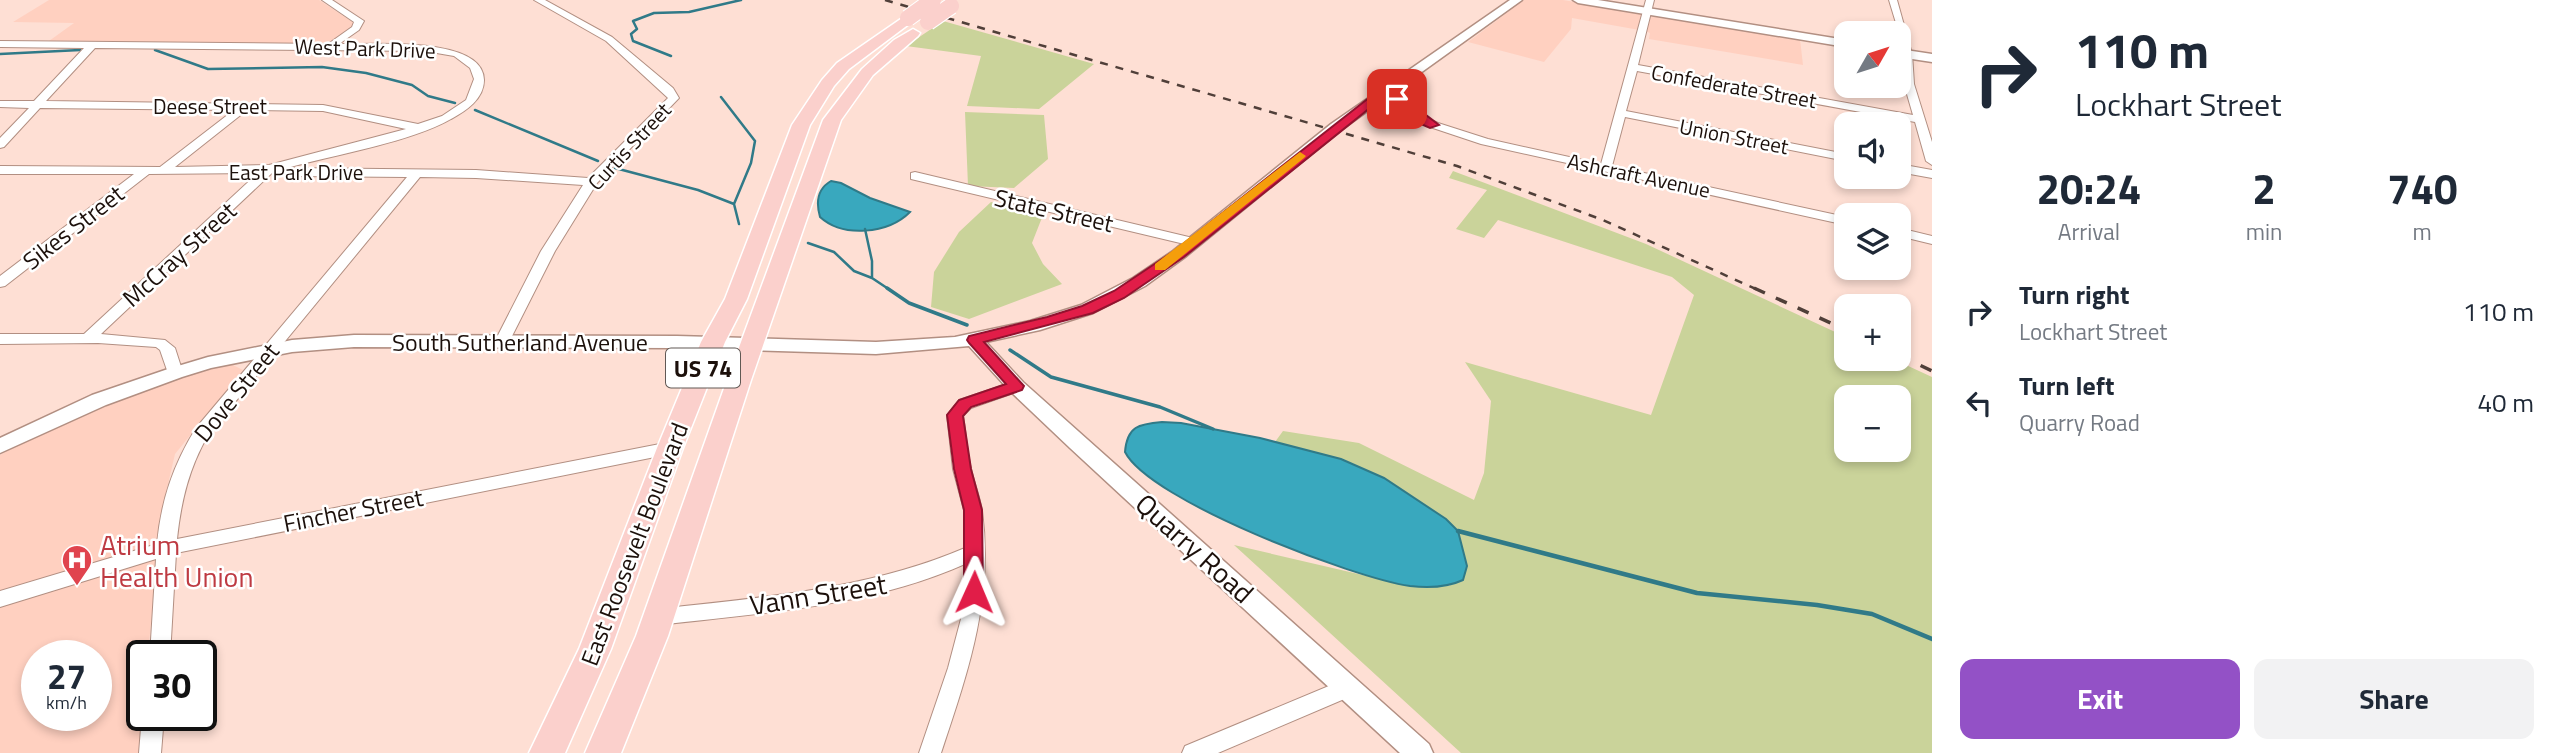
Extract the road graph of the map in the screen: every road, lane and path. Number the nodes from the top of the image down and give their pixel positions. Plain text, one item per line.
1 (326, 0) edge
2 (537, 0) edge
3 (1517, 0) edge
4 (1578, 0) edge
5 (1894, 0) edge
6 (956, 3) edge
7 (1648, 6) edge
8 (925, 10) edge
9 (1898, 21) edge
10 (1834, 42) edge
11 (0, 44) edge
12 (93, 44) junction
13 (331, 45) junction
14 (1911, 54) edge
15 (1932, 58) edge
16 (1632, 67) junction
17 (1911, 91) edge
18 (1378, 96) junction
19 (0, 104) edge
20 (37, 104) junction
21 (246, 106) junction
22 (1621, 113) junction
23 (1919, 119) junction
24 (419, 128) junction
25 (0, 145) edge
26 (1834, 156) edge
27 (1932, 161) edge
28 (1606, 168) junction
29 (269, 169) junction
30 (0, 170) edge
31 (1911, 170) edge
32 (146, 171) junction
33 (163, 171) junction
34 (417, 173) junction
35 (1932, 174) edge
36 (915, 176) dead end
37 (591, 182) junction
38 (1834, 218) edge
39 (1911, 235) edge
40 (1932, 240) edge
41 (1193, 242) junction
42 (0, 283) edge
43 (88, 338) junction
44 (0, 339) edge
45 (974, 340) junction
46 (713, 342) junction
47 (502, 343) junction
48 (752, 344) junction
49 (270, 350) junction
50 (175, 373) junction
51 (1016, 386) junction
52 (0, 446) edge
53 (670, 448) junction
54 (168, 548) junction
55 (973, 553) junction
56 (0, 598) edge
57 (658, 617) junction
58 (161, 640) edge
59 (1349, 687) junction
60 (152, 731) edge
61 (150, 753) edge
62 (547, 753) edge
63 (603, 753) edge
64 (930, 753) edge
65 (1194, 753) edge
66 (1419, 753) edge

1 - 13 street
2 - 37 street, Curtis Street
3 - 18 street, South Sutherland Avenue
4 - 7 street
5 - 9 street
6 - 8 highway, US 74, bridge
7 - 10 street
7 - 16 street
8 - 46 highway, East Roosevelt Boulevard / US 74
8 - 48 highway, East Roosevelt Boulevard / US 74
11 - 12 street, West Park Drive
12 - 13 street, West Park Drive
12 - 20 street
13 - 24 street, West Park Drive
14 - 15 street
16 - 22 street
16 - 23 street, Confederate Street
17 - 23 street
18 - 28 street, Ashcraft Avenue
18 - 41 street, South Sutherland Avenue
19 - 20 street, Deese Street
20 - 21 street, Deese Street
20 - 25 street
21 - 24 street, Deese Street
21 - 33 street
22 - 26 street, Union Street
22 - 28 street
23 - 27 street
24 - 29 street, West Park Drive
28 - 38 street, Ashcraft Avenue
29 - 33 street, East Park Drive
29 - 34 street, East Park Drive
29 - 43 street, McCray Street
30 - 32 street, East Park Drive
31 - 35 street
32 - 33 street, East Park Drive
32 - 42 street, Sikes Street
34 - 37 street, East Park Drive
34 - 49 street, Dove Street
36 - 41 street, State Street
37 - 47 street, Curtis Street
39 - 40 street
41 - 45 street, South Sutherland Avenue
43 - 44 street
43 - 50 street
45 - 48 street, South Sutherland Avenue
45 - 51 street, Quarry Road
46 - 47 street, South Sutherland Avenue
46 - 48 street, South Sutherland Avenue
46 - 53 highway, East Roosevelt Boulevard / US 74
47 - 49 street, South Sutherland Avenue
48 - 57 highway, East Roosevelt Boulevard / US 74
49 - 50 street, South Sutherland Avenue
49 - 54 street, Dove Street
50 - 52 street, South Sutherland Avenue
51 - 55 street
51 - 59 street, Quarry Road
53 - 54 street, Fincher Street
53 - 62 highway, East Roosevelt Boulevard / US 74
54 - 56 street, Fincher Street
54 - 58 street, Dove Street
55 - 57 street, Vann Street
55 - 64 street
57 - 63 highway, East Roosevelt Boulevard / US 74
59 - 65 street
59 - 66 street, Quarry Road
60 - 61 street

